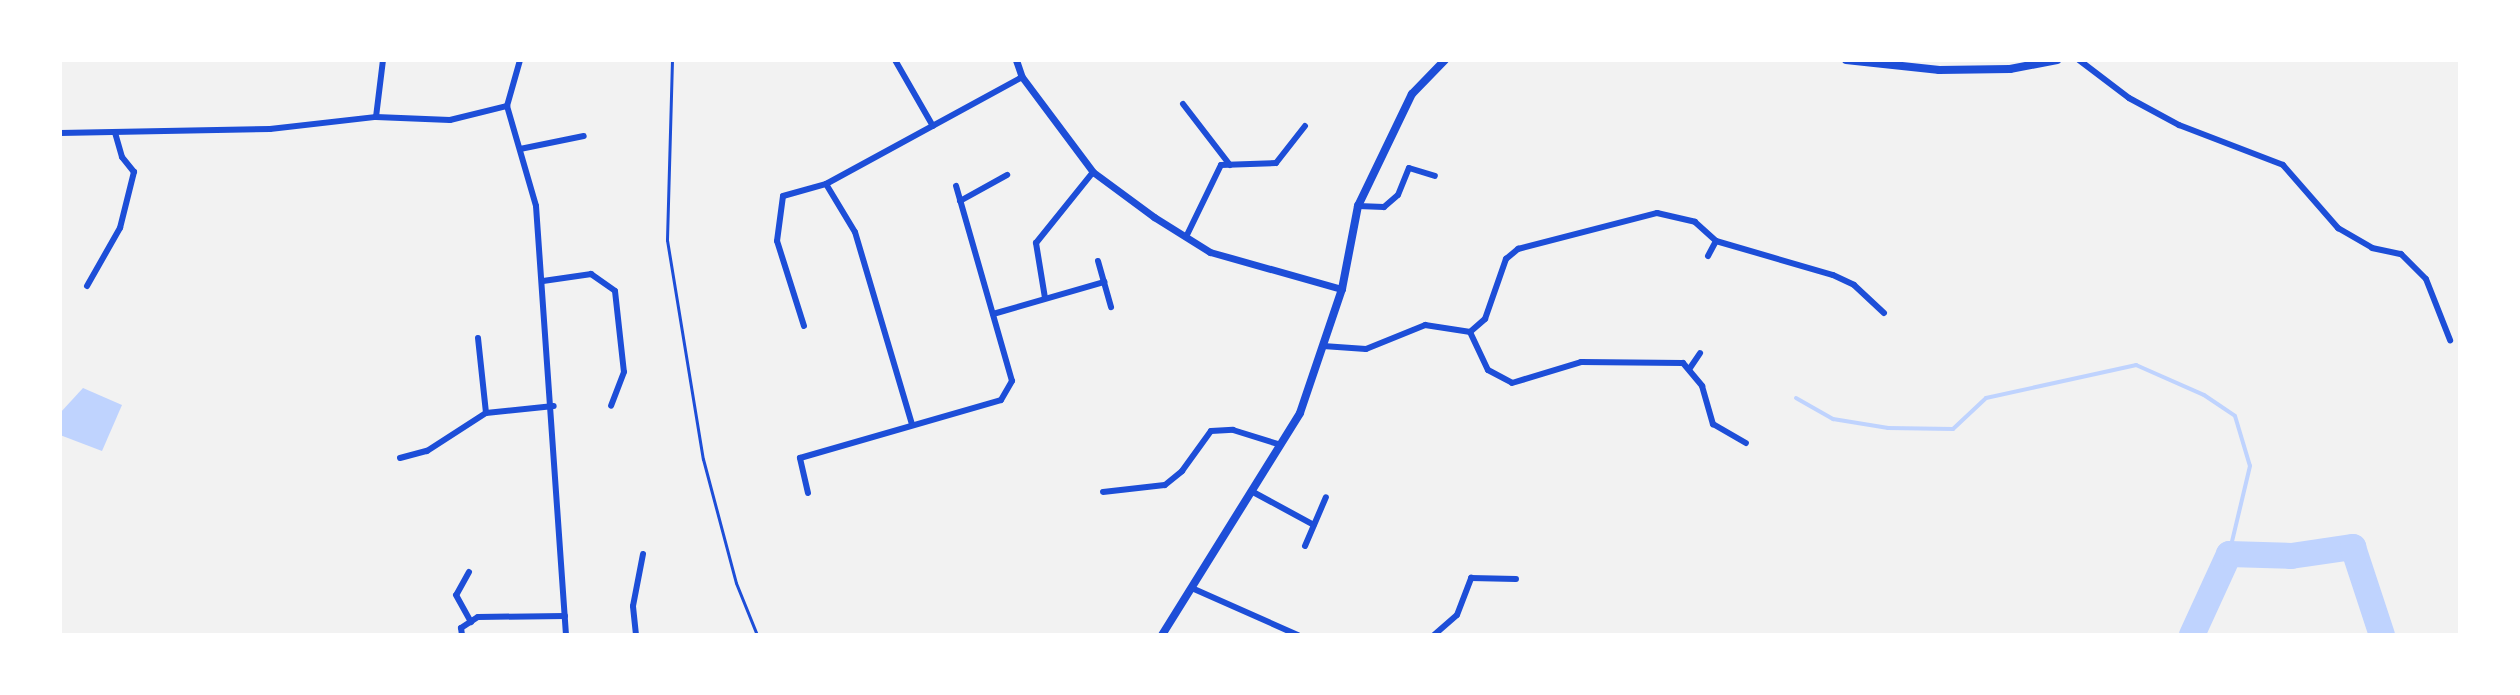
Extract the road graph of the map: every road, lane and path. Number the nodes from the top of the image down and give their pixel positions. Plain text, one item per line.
1 (383, 60) edge
2 (520, 60) edge
3 (672, 60) edge
4 (895, 60) edge
5 (1016, 60) edge
6 (1445, 60) edge
7 (1846, 60) edge
8 (2012, 60) edge
9 (2057, 60) edge
10 (2079, 60) edge
11 (2021, 67) junction
12 (1022, 77) junction
13 (1183, 104) dead end
14 (507, 106) junction
15 (376, 117) junction
16 (933, 126) junction
17 (1305, 126) dead end
18 (60, 133) edge
19 (115, 133) junction
20 (584, 136) dead end
21 (520, 149) junction
22 (1230, 165) junction
23 (1093, 172) junction
24 (1007, 175) dead end
25 (1435, 176) dead end
26 (826, 184) junction
27 (956, 186) dead end
28 (960, 201) junction
29 (1358, 206) junction
30 (1186, 237) junction
31 (1716, 241) junction
32 (1708, 256) dead end
33 (1098, 261) dead end
34 (543, 281) junction
35 (1104, 282) junction
36 (87, 286) dead end
37 (1342, 289) junction
38 (1045, 298) junction
39 (1111, 307) dead end
40 (1884, 313) dead end
41 (993, 314) junction
42 (804, 326) dead end
43 (1470, 332) junction
44 (478, 338) dead end
45 (2450, 340) dead end
46 (1323, 346) junction
47 (1700, 353) dead end
48 (1690, 368) junction
49 (554, 406) junction
50 (611, 406) dead end
51 (486, 413) junction
52 (912, 425) junction
53 (1746, 443) dead end
54 (1281, 445) junction
55 (400, 458) dead end
56 (1103, 492) dead end
57 (1253, 492) junction
58 (808, 493) dead end
59 (1326, 497) dead end
60 (1314, 525) junction
61 (1305, 546) dead end
62 (643, 554) dead end
63 (469, 572) dead end
64 (1516, 579) dead end
65 (1194, 589) junction
66 (565, 616) junction
67 (471, 622) junction
68 (1283, 632) edge
69 (462, 635) edge
70 (566, 635) edge
71 (636, 635) edge
72 (757, 635) edge
73 (1162, 635) edge
74 (1298, 635) edge
75 (1434, 635) edge

1 - 15 street
2 - 14 street
3 - 72 path
4 - 16 street
5 - 12 street
6 - 29 main road
7 - 11 main road
8 - 11 street
9 - 11 main road
10 - 45 street
12 - 16 street
12 - 23 street
13 - 22 street
14 - 15 street
14 - 21 street
15 - 19 street
16 - 26 street
17 - 22 street
18 - 19 street
19 - 36 street
20 - 21 street
21 - 34 street
22 - 30 street
23 - 30 street
23 - 38 street
24 - 28 street
25 - 29 street
26 - 42 street
26 - 52 street
27 - 28 street
28 - 41 street
29 - 37 main road
30 - 37 street
31 - 32 street
31 - 40 street
31 - 43 street
33 - 35 street
34 - 49 street
34 - 50 street
35 - 38 street
35 - 39 street
37 - 46 main road
38 - 41 street
41 - 52 street
43 - 46 street
43 - 48 street
44 - 51 street
46 - 54 main road
47 - 48 street
48 - 53 street
49 - 51 street
49 - 66 street
51 - 55 street
52 - 58 street
54 - 56 street
54 - 57 main road
57 - 60 street
57 - 65 main road
59 - 60 street
60 - 61 street
62 - 71 street
63 - 67 street
64 - 75 street
65 - 68 street
65 - 73 main road
66 - 67 street
66 - 70 street
67 - 69 street
68 - 74 street

